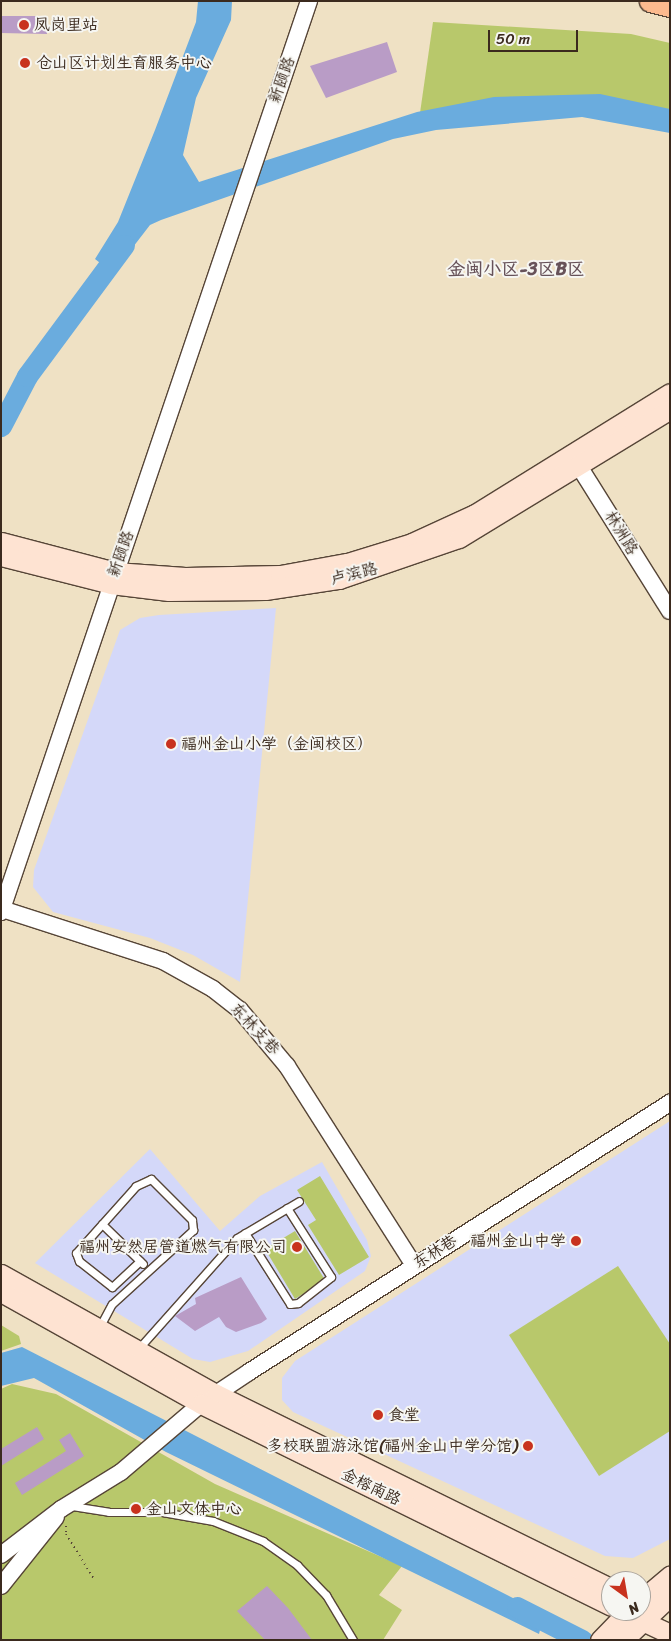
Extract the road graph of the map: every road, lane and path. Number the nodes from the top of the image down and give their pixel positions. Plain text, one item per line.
1 (309, 1) edge
2 (650, 1) edge
3 (670, 6) edge
4 (670, 393) edge
5 (670, 409) edge
6 (575, 460) junction
7 (2, 547) edge
8 (113, 578) junction
9 (670, 611) edge
10 (2, 910) edge
11 (670, 1103) edge
12 (298, 1201) dead end
13 (287, 1208) junction
14 (102, 1224) junction
15 (246, 1233) junction
16 (140, 1261) junction
17 (414, 1265) junction
18 (149, 1269) junction
19 (1, 1274) edge
20 (1, 1292) edge
21 (99, 1328) junction
22 (138, 1350) junction
23 (209, 1399) junction
24 (64, 1507) junction
25 (1, 1555) edge
26 (670, 1576) edge
27 (94, 1579) dead end
28 (601, 1583) edge
29 (1, 1586) edge
30 (601, 1592) edge
31 (651, 1596) edge
32 (670, 1596) edge
33 (651, 1604) edge
34 (651, 1620) edge
35 (627, 1621) edge
36 (670, 1634) edge
37 (614, 1636) edge
38 (352, 1640) edge

1 - 8 street, 新颐路
2 - 3 main road
4 - 6 main road
5 - 6 main road, 卢滨路
6 - 8 main road, 卢滨路
6 - 9 street, 林洲路
7 - 8 main road, 卢滨路
8 - 10 street, 新颐路
10 - 17 street, 东林支巷
11 - 17 street, 东林巷
12 - 13 lane
13 - 15 lane
13 - 15 lane
14 - 16 lane
14 - 16 lane
14 - 18 lane
15 - 22 lane
16 - 18 lane
17 - 23 street, 东林巷
18 - 21 lane
19 - 21 main road, 金榕南路
20 - 23 main road, 金榕南路
21 - 22 main road, 金榕南路
22 - 23 main road, 金榕南路
23 - 24 street, 东林巷
23 - 28 main road, 金榕南路
23 - 30 main road, 金榕南路
24 - 25 street, 东林巷
24 - 27 path
24 - 29 street
24 - 38 lane
26 - 31 main road
32 - 33 main road
34 - 36 main road, 金榕南路
35 - 37 main road

